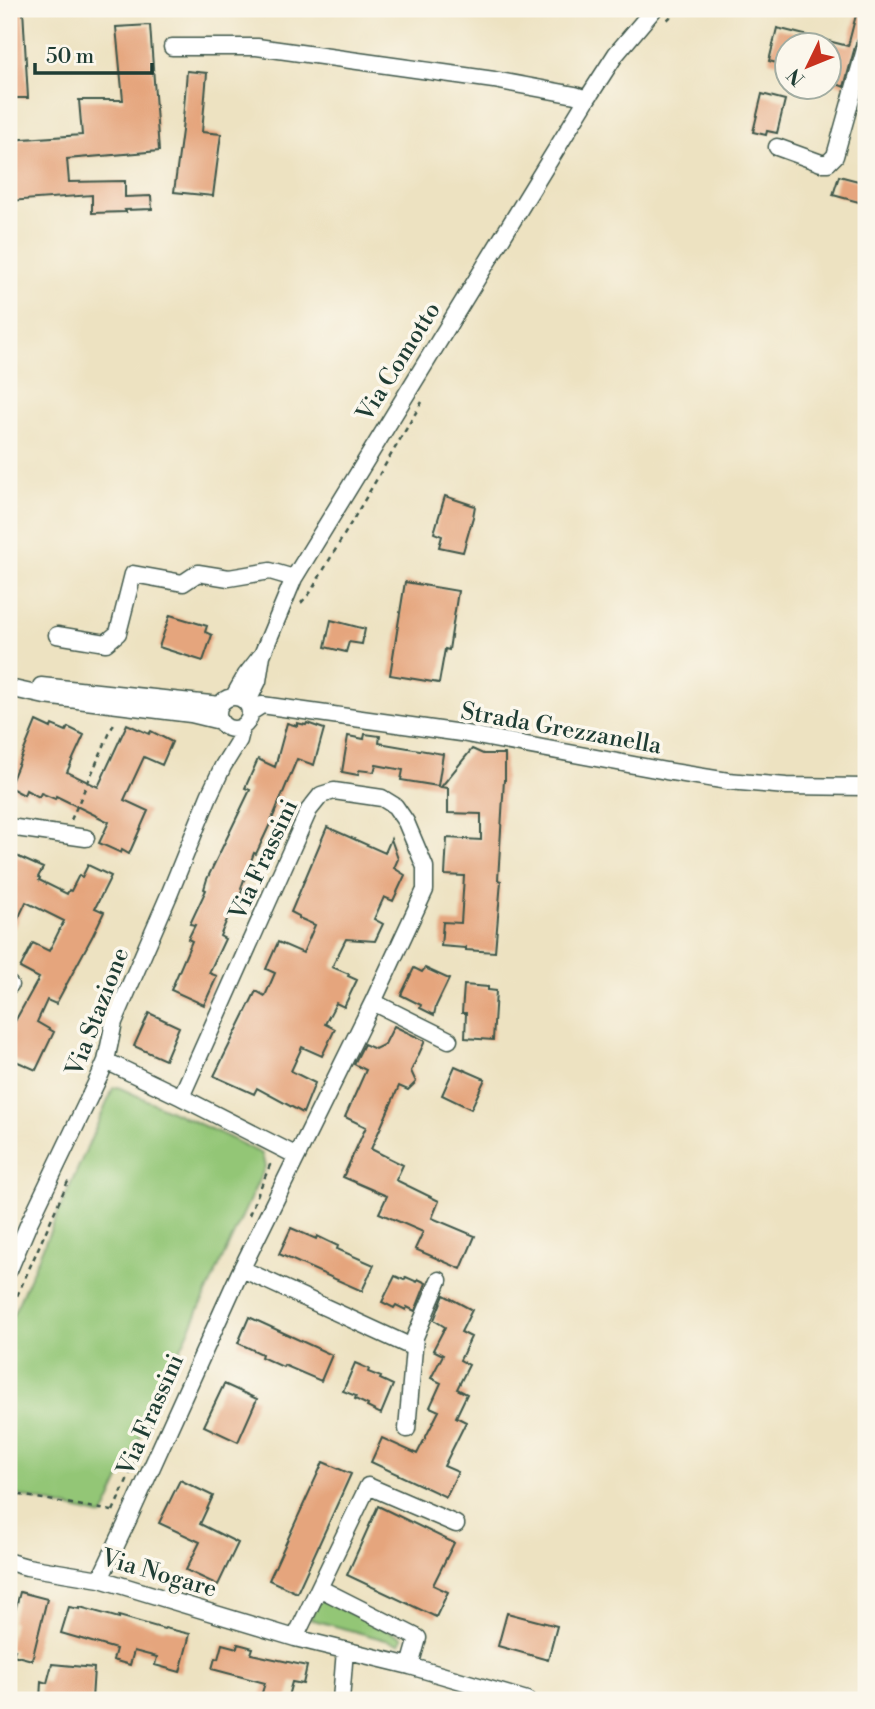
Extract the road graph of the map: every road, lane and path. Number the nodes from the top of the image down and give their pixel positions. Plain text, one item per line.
1 (654, 9) edge
2 (866, 46) edge
3 (172, 47) dead end
4 (587, 99) junction
5 (777, 147) dead end
6 (294, 579) junction
7 (57, 635) dead end
8 (10, 688) edge
9 (120, 711) dead end
10 (234, 713) junction
11 (866, 787) edge
12 (9, 827) edge
13 (65, 834) junction
14 (86, 838) dead end
15 (373, 1002) junction
16 (449, 1040) dead end
17 (106, 1061) junction
18 (181, 1097) junction
19 (267, 1155) dead end
20 (297, 1156) junction
21 (70, 1177) dead end
22 (247, 1220) dead end
23 (10, 1263) edge
24 (242, 1269) junction
25 (439, 1280) dead end
26 (9, 1314) edge
27 (414, 1348) junction
28 (158, 1412) dead end
29 (407, 1429) dead end
30 (9, 1493) edge
31 (456, 1524) dead end
32 (9, 1562) edge
33 (100, 1579) junction
34 (320, 1587) junction
35 (295, 1637) junction
36 (345, 1650) junction
37 (411, 1666) junction
38 (341, 1700) edge
39 (527, 1700) edge

1 - 4 street, Via Comotto
2 - 5 street
3 - 4 street
4 - 6 street, Via Comotto
6 - 7 street
6 - 10 street, Via Comotto
8 - 10 street
9 - 13 path
10 - 11 street, Strada Grezzanella
10 - 17 street, Via Stazione
12 - 13 street
13 - 14 street
15 - 16 street
15 - 18 street, Via Frassini
15 - 20 street, Via Frassini
17 - 18 street
17 - 23 street, Via Stazione
18 - 20 street
19 - 22 path
20 - 24 street, Via Frassini
21 - 26 path
24 - 27 street
24 - 33 street, Via Frassini
25 - 27 street
27 - 29 street
28 - 30 path
31 - 34 street
32 - 33 street, Via Nogare
33 - 35 street, Via Nogare
34 - 35 street
34 - 37 street
35 - 36 street, Via Nogare
36 - 37 street, Via Nogare
36 - 38 street
37 - 39 street, Via Nogare

